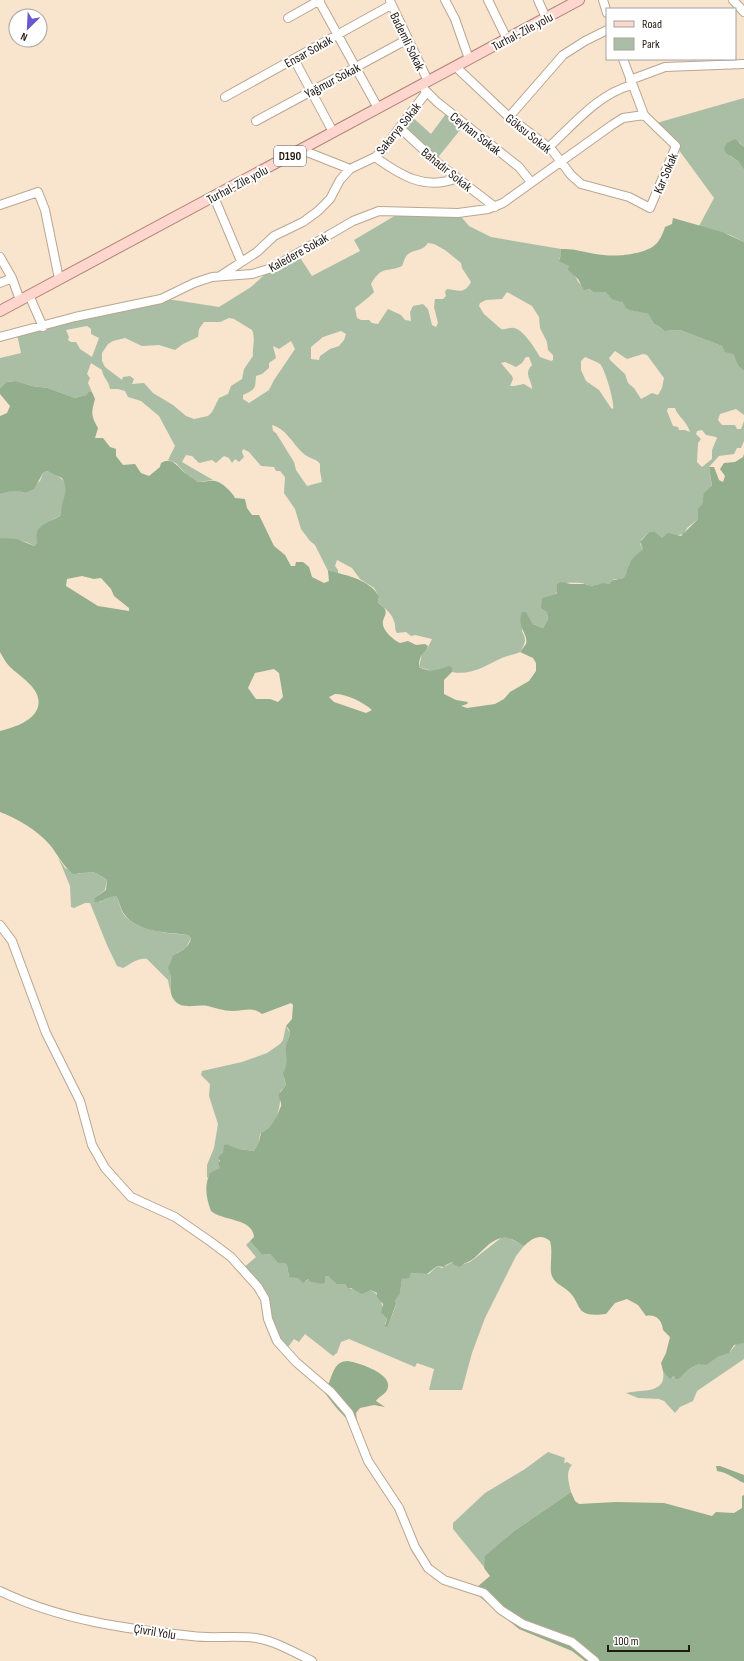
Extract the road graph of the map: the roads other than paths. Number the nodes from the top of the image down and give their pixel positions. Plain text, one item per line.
1 (320, 0) edge
2 (445, 0) edge
3 (488, 0) edge
4 (538, 0) edge
5 (579, 0) edge
6 (603, 0) edge
7 (733, 0) edge
8 (390, 2) edge
9 (606, 10) edge
10 (744, 12) edge
11 (288, 18) dead end
12 (546, 18) junction
13 (606, 30) edge
14 (338, 34) junction
15 (408, 39) junction
16 (507, 39) junction
17 (294, 59) junction
18 (469, 59) junction
19 (622, 60) edge
20 (744, 64) edge
21 (456, 67) junction
22 (356, 68) junction
23 (631, 82) junction
24 (425, 87) junction
25 (311, 91) junction
26 (225, 97) dead end
27 (378, 108) junction
28 (644, 115) junction
29 (509, 117) junction
30 (256, 121) dead end
31 (400, 128) junction
32 (333, 132) junction
33 (549, 147) junction
34 (302, 150) junction
35 (375, 157) junction
36 (561, 161) junction
37 (350, 169) junction
38 (457, 178) junction
39 (531, 182) junction
40 (214, 197) junction
41 (0, 205) edge
42 (495, 207) junction
43 (650, 208) joint
44 (0, 257) edge
45 (241, 262) junction
46 (220, 276) junction
47 (12, 278) junction
48 (59, 279) junction
49 (0, 283) edge
50 (29, 295) junction
51 (20, 300) junction
52 (0, 311) edge
53 (43, 327) junction
54 (0, 337) edge
55 (0, 925) edge
56 (0, 1591) edge
57 (312, 1661) edge
58 (595, 1661) edge

1 - 11 street
1 - 14 street
2 - 18 street
3 - 16 street
4 - 12 street
5 - 12 main road, Turhal-Zile yolu / D190
6 - 9 street
7 - 10 street
8 - 14 street, Ensar Sokak
8 - 15 street, Bademli Sokak
12 - 16 main road, Turhal-Zile yolu / D190
13 - 29 street
14 - 17 street, Ensar Sokak
14 - 22 street
15 - 22 street, Yağmur Sokak
15 - 24 street, Bademli Sokak
16 - 18 main road, Turhal-Zile yolu / D190
17 - 25 street
17 - 26 street, Ensar Sokak
18 - 21 main road, Turhal-Zile yolu / D190
19 - 23 street, Kar Sokak
20 - 23 street
21 - 24 main road, Turhal-Zile yolu / D190
21 - 29 street, Göksu Sokak
22 - 25 street, Yağmur Sokak
22 - 27 street
23 - 28 street, Kar Sokak
23 - 33 street
24 - 27 main road, Turhal-Zile yolu / D190
24 - 31 street, Sakarya Sokak
24 - 39 street, Ceyhan Sokak
25 - 30 street, Yağmur Sokak
25 - 32 street
27 - 32 main road, Turhal-Zile yolu / D190
28 - 36 street, Kaledere Sokak
28 - 43 street, Kar Sokak
29 - 33 street, Göksu Sokak
31 - 35 street, Sakarya Sokak
31 - 38 street, Bahadır Sokak
32 - 34 main road, Turhal-Zile yolu / D190
33 - 36 street, Göksu Sokak
34 - 37 street
34 - 40 main road, Turhal-Zile yolu / D190
35 - 37 street, Sakarya Sokak
35 - 38 street
36 - 39 street, Kaledere Sokak
36 - 43 street, Göksu Sokak
37 - 45 street
38 - 42 street, Bahadır Sokak
39 - 42 street, Kaledere Sokak
40 - 45 street
40 - 48 main road, Turhal-Zile yolu / D190
41 - 48 street
42 - 46 street, Kaledere Sokak
44 - 47 street
45 - 46 street
46 - 53 street, Kaledere Sokak
47 - 49 street
47 - 51 street
48 - 50 main road, Turhal-Zile yolu / D190
50 - 51 main road, Turhal-Zile yolu / D190
50 - 53 street
51 - 52 main road, Turhal-Zile yolu / D190
53 - 54 street, Kaledere Sokak
55 - 58 street
56 - 57 street, Çivril Yolu

